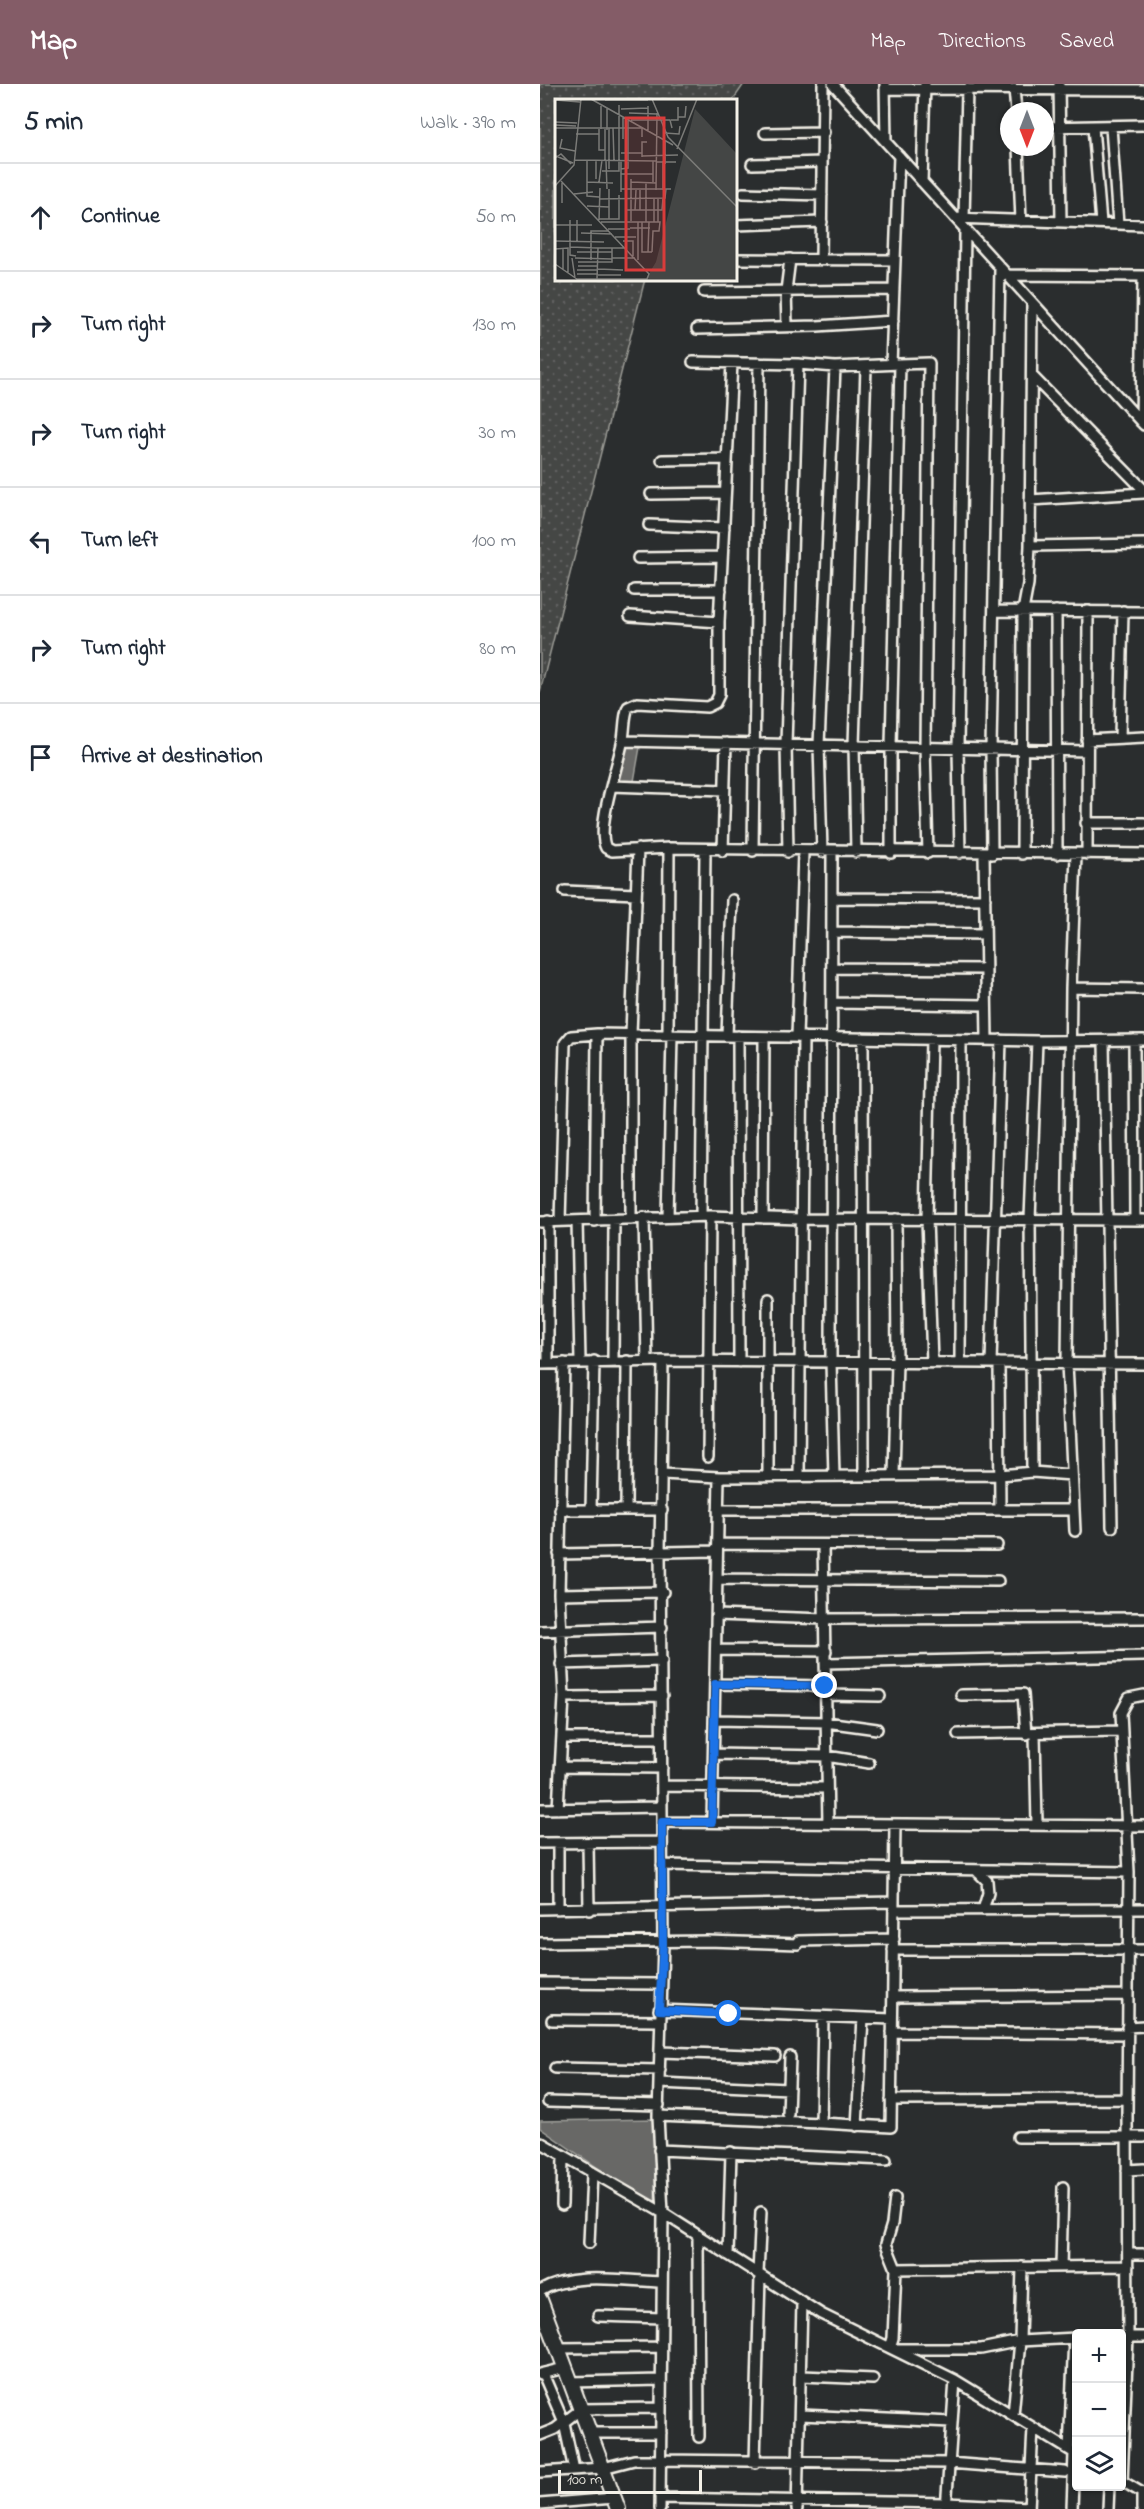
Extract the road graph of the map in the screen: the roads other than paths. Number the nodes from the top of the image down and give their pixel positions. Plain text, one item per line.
1 (823, 84) edge
2 (833, 84) edge
3 (985, 86) edge
4 (1024, 86) edge
5 (1059, 86) edge
6 (885, 87) edge
7 (925, 87) edge
8 (953, 87) edge
9 (967, 89) junction
10 (1014, 89) junction
11 (1144, 90) edge
12 (1015, 102) edge
13 (1144, 125) edge
14 (1054, 127) edge
15 (1058, 127) junction
16 (1093, 127) junction
17 (1111, 127) junction
18 (824, 132) junction
19 (765, 133) dead end
20 (886, 142) junction
21 (899, 156) junction
22 (1018, 156) edge
23 (822, 162) junction
24 (752, 164) dead end
25 (922, 182) junction
26 (743, 193) dead end
27 (822, 195) junction
28 (959, 219) junction
29 (1021, 221) junction
30 (822, 222) junction
31 (1061, 222) junction
32 (1101, 223) junction
33 (1118, 224) junction
34 (736, 225) edge
35 (1144, 225) edge
36 (965, 230) junction
37 (790, 259) junction
38 (821, 259) junction
39 (736, 260) edge
40 (895, 260) junction
41 (1003, 272) junction
42 (1143, 276) edge
43 (894, 290) junction
44 (786, 291) junction
45 (704, 292) dead end
46 (1032, 304) junction
47 (1143, 312) edge
48 (893, 321) junction
49 (787, 325) junction
50 (697, 329) dead end
51 (693, 362) dead end
52 (732, 363) junction
53 (759, 363) junction
54 (798, 364) junction
55 (896, 364) junction
56 (835, 367) junction
57 (866, 367) junction
58 (1032, 376) junction
59 (1142, 423) edge
60 (727, 459) junction
61 (662, 460) dead end
62 (1144, 492) edge
63 (725, 493) junction
64 (651, 494) dead end
65 (1030, 500) junction
66 (649, 525) dead end
67 (724, 528) junction
68 (1144, 544) edge
69 (1030, 546) junction
70 (722, 557) junction
71 (638, 558) dead end
72 (634, 590) dead end
73 (721, 591) junction
74 (994, 611) junction
75 (1023, 611) junction
76 (1056, 611) junction
77 (1088, 611) junction
78 (1123, 611) junction
79 (1144, 612) edge
80 (630, 616) dead end
81 (719, 622) junction
82 (1144, 737) edge
83 (1120, 738) junction
84 (1087, 740) junction
85 (623, 741) junction
86 (726, 743) junction
87 (755, 743) junction
88 (786, 744) junction
89 (819, 745) junction
90 (854, 745) junction
91 (891, 746) junction
92 (925, 748) junction
93 (958, 749) junction
94 (991, 749) junction
95 (1024, 751) junction
96 (1057, 751) junction
97 (1087, 751) junction
98 (611, 786) junction
99 (724, 790) junction
100 (1144, 823) edge
101 (1086, 824) junction
102 (669, 848) junction
103 (638, 849) junction
104 (705, 850) junction
105 (723, 851) junction
106 (753, 851) junction
107 (788, 852) junction
108 (803, 852) junction
109 (827, 852) junction
110 (856, 852) junction
111 (891, 853) junction
112 (927, 853) junction
113 (960, 853) junction
114 (988, 854) junction
115 (1022, 854) junction
116 (1057, 854) junction
117 (1087, 854) junction
118 (1144, 854) edge
119 (1076, 855) junction
120 (565, 891) dead end
121 (636, 894) junction
122 (832, 898) junction
123 (985, 899) junction
124 (732, 900) dead end
125 (832, 932) junction
126 (985, 934) junction
127 (832, 968) junction
128 (986, 969) junction
129 (1071, 988) junction
130 (1144, 989) edge
131 (832, 1003) junction
132 (986, 1005) junction
133 (597, 1034) junction
134 (631, 1034) junction
135 (670, 1035) junction
136 (702, 1035) junction
137 (727, 1036) junction
138 (738, 1036) junction
139 (764, 1037) junction
140 (800, 1037) junction
141 (832, 1038) junction
142 (863, 1038) junction
143 (931, 1040) junction
144 (962, 1040) junction
145 (987, 1040) junction
146 (1001, 1040) junction
147 (1139, 1040) edge
148 (1037, 1041) junction
149 (1072, 1041) junction
150 (1104, 1041) junction
151 (706, 1216) junction
152 (644, 1217) junction
153 (668, 1217) junction
154 (738, 1217) junction
155 (631, 1218) junction
156 (763, 1218) junction
157 (862, 1218) junction
158 (960, 1218) junction
159 (997, 1218) junction
160 (896, 1219) junction
161 (927, 1219) junction
162 (1030, 1219) junction
163 (1068, 1219) junction
164 (614, 1220) junction
165 (800, 1220) junction
166 (831, 1220) junction
167 (1107, 1220) junction
168 (1139, 1220) edge
169 (560, 1221) junction
170 (577, 1221) junction
171 (595, 1221) junction
172 (544, 1222) edge
173 (768, 1299) dead end
174 (580, 1361) junction
175 (594, 1361) junction
176 (613, 1361) junction
177 (627, 1361) junction
178 (647, 1361) junction
179 (663, 1361) junction
180 (710, 1361) junction
181 (739, 1362) junction
182 (768, 1362) junction
183 (800, 1362) junction
184 (831, 1362) junction
185 (864, 1362) junction
186 (897, 1362) junction
187 (932, 1362) junction
188 (564, 1363) junction
189 (960, 1363) junction
190 (995, 1363) junction
191 (1031, 1363) junction
192 (1067, 1363) junction
193 (544, 1364) edge
194 (1109, 1364) junction
195 (1144, 1364) edge
196 (708, 1457) dead end
197 (1032, 1472) junction
198 (662, 1474) junction
199 (894, 1475) junction
200 (1000, 1475) junction
201 (1072, 1475) junction
202 (768, 1476) junction
203 (799, 1476) junction
204 (834, 1476) junction
205 (864, 1476) junction
206 (719, 1477) junction
207 (560, 1510) junction
208 (591, 1510) junction
209 (626, 1510) junction
210 (662, 1510) junction
211 (718, 1510) junction
212 (999, 1510) junction
213 (1074, 1510) junction
214 (1112, 1527) dead end
215 (1075, 1531) dead end
216 (823, 1545) junction
217 (997, 1545) dead end
218 (718, 1548) junction
219 (660, 1552) junction
220 (559, 1554) junction
221 (717, 1580) junction
222 (826, 1581) junction
223 (998, 1581) dead end
224 (663, 1592) junction
225 (559, 1594) junction
226 (717, 1616) junction
227 (1144, 1618) edge
228 (825, 1619) junction
229 (662, 1627) junction
230 (540, 1631) edge
231 (559, 1631) junction
232 (716, 1650) junction
233 (826, 1651) junction
234 (1144, 1656) edge
235 (662, 1661) junction
236 (826, 1663) junction
237 (561, 1664) junction
238 (715, 1684) junction
239 (825, 1690) junction
240 (961, 1695) dead end
241 (1144, 1695) edge
242 (662, 1696) junction
243 (880, 1696) dead end
244 (564, 1697) junction
245 (714, 1720) junction
246 (826, 1722) junction
247 (877, 1729) dead end
248 (1121, 1731) junction
249 (958, 1734) dead end
250 (1030, 1734) junction
251 (661, 1737) junction
252 (562, 1738) junction
253 (714, 1754) junction
254 (827, 1756) junction
255 (869, 1763) dead end
256 (562, 1767) junction
257 (662, 1768) junction
258 (662, 1786) junction
259 (713, 1788) junction
260 (826, 1788) junction
261 (662, 1807) junction
262 (540, 1809) edge
263 (558, 1809) junction
264 (662, 1822) junction
265 (712, 1822) junction
266 (828, 1823) junction
267 (895, 1824) junction
268 (1037, 1824) junction
269 (1127, 1826) junction
270 (1144, 1826) edge
271 (662, 1842) junction
272 (540, 1843) edge
273 (558, 1843) junction
274 (588, 1843) junction
275 (662, 1865) junction
276 (895, 1870) junction
277 (977, 1871) junction
278 (1129, 1872) junction
279 (662, 1906) junction
280 (894, 1906) junction
281 (1129, 1908) junction
282 (540, 1909) edge
283 (1144, 1909) edge
284 (558, 1910) junction
285 (589, 1910) junction
286 (983, 1910) junction
287 (894, 1939) junction
288 (540, 1943) edge
289 (663, 1944) junction
290 (1128, 1949) junction
291 (893, 1950) junction
292 (1144, 1950) edge
293 (540, 1983) edge
294 (660, 1984) junction
295 (1128, 1995) junction
296 (893, 1997) junction
297 (659, 2010) junction
298 (823, 2017) junction
299 (862, 2018) junction
300 (552, 2019) dead end
301 (892, 2019) junction
302 (659, 2021) junction
303 (1144, 2026) edge
304 (1127, 2030) junction
305 (892, 2032) junction
306 (660, 2052) junction
307 (775, 2056) dead end
308 (790, 2057) dead end
309 (555, 2068) dead end
310 (660, 2070) junction
311 (660, 2083) junction
312 (789, 2089) junction
313 (1127, 2099) junction
314 (891, 2100) junction
315 (548, 2102) dead end
316 (658, 2105) junction
317 (788, 2114) dead end
318 (658, 2116) junction
319 (821, 2123) junction
320 (857, 2126) junction
321 (1018, 2137) dead end
322 (1127, 2137) junction
323 (1144, 2137) edge
324 (540, 2142) edge
325 (659, 2150) junction
326 (730, 2152) junction
327 (564, 2156) junction
328 (886, 2160) dead end
329 (1144, 2169) edge
330 (1127, 2170) junction
331 (592, 2174) junction
332 (1063, 2187) dead end
333 (895, 2198) dead end
334 (562, 2205) dead end
335 (761, 2211) dead end
336 (663, 2213) junction
337 (698, 2235) junction
338 (589, 2243) dead end
339 (1128, 2254) junction
340 (1144, 2254) edge
341 (728, 2255) junction
342 (1128, 2266) junction
343 (1022, 2267) junction
344 (1061, 2267) junction
345 (896, 2269) junction
346 (759, 2275) junction
347 (662, 2282) junction
348 (540, 2291) edge
349 (540, 2300) edge
350 (802, 2302) junction
351 (598, 2316) dead end
352 (662, 2318) junction
353 (544, 2323) edge
354 (1125, 2329) edge
355 (1126, 2337) edge
356 (1144, 2337) edge
357 (1072, 2338) edge
358 (1020, 2341) junction
359 (661, 2347) junction
360 (558, 2348) junction
361 (891, 2348) junction
362 (565, 2368) junction
363 (542, 2374) edge
364 (802, 2376) junction
365 (873, 2379) dead end
366 (661, 2380) junction
367 (955, 2380) junction
368 (570, 2382) junction
369 (1074, 2383) edge
370 (1124, 2383) edge
371 (661, 2408) junction
372 (581, 2409) junction
373 (801, 2415) junction
374 (1013, 2415) junction
375 (564, 2422) junction
376 (951, 2422) junction
377 (1033, 2428) junction
378 (590, 2433) junction
379 (661, 2433) junction
380 (540, 2435) edge
381 (699, 2437) dead end
382 (1073, 2437) edge
383 (1123, 2437) edge
384 (1072, 2451) edge
385 (661, 2460) junction
386 (799, 2461) junction
387 (755, 2463) junction
388 (949, 2463) junction
389 (603, 2468) junction
390 (574, 2470) junction
391 (1031, 2470) junction
392 (540, 2472) edge
393 (1065, 2472) dead end
394 (1126, 2483) edge
395 (1072, 2491) edge
396 (1109, 2491) edge
397 (1143, 2493) edge
398 (660, 2498) junction
399 (616, 2503) edge
400 (540, 2504) edge
401 (798, 2506) edge
402 (947, 2506) edge
403 (1029, 2508) edge
404 (660, 2509) edge
405 (1072, 2509) edge
406 (1108, 2509) edge
407 (1142, 2509) edge

1 - 18 street
2 - 20 street
3 - 9 street
3 - 10 street
4 - 5 street
4 - 10 street
5 - 11 street
5 - 15 street
6 - 7 street
6 - 20 street
7 - 8 street
7 - 25 street
8 - 9 street
9 - 28 street
10 - 12 street
13 - 17 street
14 - 15 street
15 - 16 street
15 - 31 street
16 - 17 street
16 - 32 street
17 - 33 street
18 - 19 street
18 - 23 street
20 - 21 street
21 - 25 street
21 - 40 street
22 - 29 street
23 - 24 street
23 - 27 street
25 - 28 street
26 - 27 street
27 - 30 street
28 - 29 street
28 - 36 street
29 - 31 street
30 - 34 street
30 - 38 street
31 - 32 street
32 - 33 street
33 - 35 street
36 - 41 street
36 - 93 street
37 - 38 street
37 - 39 street
37 - 44 street
38 - 40 street
40 - 43 street
41 - 42 street
41 - 46 street
41 - 74 street
42 - 47 street
43 - 44 street
43 - 48 street
44 - 45 street
44 - 49 street
46 - 58 street
46 - 59 street
47 - 59 street
48 - 49 street
48 - 55 street
49 - 50 street
51 - 52 street
52 - 53 street
52 - 60 street
53 - 54 street
53 - 87 street
54 - 56 street
54 - 88 street
55 - 57 street
55 - 91 street
55 - 92 street
56 - 57 street
56 - 89 street
57 - 90 street
58 - 62 street
58 - 65 street
60 - 61 street
60 - 63 street
62 - 65 street
63 - 64 street
63 - 67 street
65 - 69 street
66 - 67 street
67 - 70 street
68 - 69 street
69 - 75 street
70 - 71 street
70 - 73 street
72 - 73 street
73 - 81 street
74 - 75 street
74 - 94 street
75 - 76 street
75 - 95 street
76 - 77 street
76 - 96 street
77 - 78 street
77 - 84 street
78 - 79 street
78 - 83 street
80 - 81 street
81 - 85 street
82 - 83 street
83 - 84 street
84 - 97 street
85 - 86 street
85 - 98 street
86 - 87 street
86 - 99 street
87 - 88 street
87 - 106 street
88 - 89 street
88 - 107 street
89 - 90 street
89 - 109 street
90 - 91 street
90 - 110 street
91 - 92 street
91 - 111 street
92 - 93 street
92 - 112 street
93 - 94 street
93 - 113 street
94 - 95 street
94 - 114 street
95 - 96 street
95 - 115 street
96 - 97 street
96 - 116 street
97 - 101 street
98 - 99 street
98 - 103 street
99 - 105 street
100 - 101 street
101 - 117 street
102 - 103 street
102 - 104 street
102 - 135 street
103 - 121 street
104 - 105 street
104 - 136 street
105 - 106 street
106 - 107 street
107 - 108 street
108 - 109 street
108 - 140 street
109 - 110 street
109 - 122 street
110 - 111 street
111 - 112 street
112 - 113 street
113 - 114 street
114 - 115 street
114 - 123 street
115 - 116 street
116 - 119 street
117 - 118 street
117 - 119 street
119 - 129 street
120 - 121 street
121 - 134 street
122 - 123 street
122 - 125 street
123 - 126 street
124 - 137 street
125 - 126 street
125 - 127 street
126 - 128 street
127 - 128 street
127 - 131 street
128 - 132 street
129 - 130 street
129 - 149 street
131 - 132 street
131 - 141 street
132 - 145 street
133 - 134 street
133 - 169 street
133 - 171 street
134 - 135 street
134 - 155 street
135 - 136 street
135 - 153 street
136 - 137 street
136 - 151 street
137 - 138 street
138 - 139 street
138 - 154 street
139 - 140 street
139 - 156 street
140 - 141 street
140 - 165 street
141 - 142 street
141 - 166 street
142 - 143 street
142 - 157 street
143 - 144 street
143 - 161 street
144 - 145 street
144 - 158 street
145 - 146 street
146 - 148 street
146 - 159 street
147 - 150 street
147 - 168 street
148 - 149 street
148 - 162 street
149 - 150 street
149 - 163 street
150 - 167 street
151 - 153 street
151 - 154 street
151 - 180 street
152 - 153 street
152 - 155 street
152 - 178 street
154 - 156 street
154 - 181 street
155 - 164 street
156 - 165 street
157 - 160 street
157 - 166 street
157 - 185 street
158 - 159 street
158 - 161 street
158 - 189 street
159 - 162 street
159 - 190 street
160 - 161 street
160 - 186 street
161 - 187 street
162 - 163 street
162 - 191 street
163 - 167 street
163 - 192 street
164 - 171 street
164 - 176 street
165 - 166 street
165 - 183 street
166 - 184 street
167 - 168 street
167 - 194 street
169 - 170 street
169 - 172 street
170 - 171 street
170 - 174 street
172 - 193 street
173 - 182 street
174 - 175 street
174 - 188 street
175 - 176 street
175 - 208 street
176 - 177 street
177 - 178 street
177 - 209 street
178 - 179 street
179 - 180 street
179 - 198 street
180 - 181 street
180 - 196 street
181 - 182 street
182 - 183 street
182 - 202 street
183 - 184 street
183 - 203 street
184 - 185 street
184 - 204 street
185 - 186 street
185 - 205 street
186 - 187 street
186 - 199 street
187 - 189 street
188 - 193 street
188 - 207 street
189 - 190 street
190 - 191 street
190 - 200 street
191 - 192 street
191 - 197 street
192 - 194 street
192 - 201 street
194 - 195 street
194 - 214 street
197 - 200 street
197 - 201 street
198 - 206 street
198 - 210 street
199 - 200 street
199 - 205 street
200 - 212 street
201 - 213 street
202 - 203 street
202 - 206 street
203 - 204 street
204 - 205 street
206 - 211 street
207 - 208 street
207 - 220 street
208 - 209 street
209 - 210 street
210 - 219 street
211 - 212 street
211 - 218 street
212 - 213 street
213 - 215 street
216 - 217 street
216 - 218 street
216 - 222 street
218 - 219 street
218 - 221 street
219 - 220 street
219 - 224 street
220 - 225 street
221 - 222 street
221 - 226 street
222 - 223 street
222 - 228 street
224 - 225 street
224 - 229 street
225 - 231 street
226 - 228 street
226 - 232 street
227 - 228 street
228 - 233 street
229 - 231 street
229 - 235 street
230 - 231 street
231 - 237 street
232 - 233 street
232 - 238 street
233 - 236 street
234 - 236 street
235 - 237 street
235 - 242 street
236 - 239 street
237 - 244 street
238 - 239 street
238 - 245 street
239 - 243 street
239 - 246 street
240 - 250 street
241 - 248 street
242 - 244 street
242 - 251 street
244 - 252 street
245 - 246 street
245 - 253 street
246 - 247 street
246 - 254 street
248 - 250 street
248 - 269 street
249 - 250 street
250 - 268 street
251 - 252 street
251 - 257 street
252 - 256 street
253 - 254 street
253 - 259 street
254 - 255 street
254 - 260 street
256 - 257 street
256 - 263 street
257 - 258 street
258 - 259 street
258 - 261 street
259 - 260 street
259 - 265 street
260 - 266 street
261 - 263 street
261 - 264 street
262 - 263 street
264 - 265 street
264 - 271 street
265 - 266 street
266 - 267 street
267 - 268 street
267 - 276 street
268 - 269 street
269 - 270 street
269 - 278 street
271 - 274 street
271 - 275 street
272 - 273 street
273 - 274 street
273 - 284 street
274 - 285 street
275 - 276 street
275 - 279 street
276 - 277 street
276 - 280 street
277 - 278 street
277 - 286 street
278 - 281 street
279 - 280 street
279 - 285 street
279 - 289 street
280 - 286 street
280 - 287 street
281 - 283 street
281 - 286 street
281 - 290 street
282 - 284 street
284 - 285 street
287 - 289 street
287 - 291 street
288 - 289 street
289 - 294 street
290 - 291 street
290 - 292 street
290 - 295 street
291 - 296 street
293 - 294 street
294 - 297 street
295 - 296 street
295 - 304 street
296 - 301 street
297 - 298 street
297 - 302 street
298 - 299 street
298 - 319 street
299 - 301 street
299 - 320 street
300 - 302 street
301 - 305 street
302 - 306 street
303 - 304 street
304 - 305 street
304 - 313 street
305 - 314 street
306 - 307 street
306 - 310 street
308 - 312 street
309 - 310 street
310 - 311 street
311 - 312 street
311 - 316 street
312 - 317 street
313 - 314 street
313 - 322 street
314 - 320 street
315 - 316 street
316 - 318 street
318 - 319 street
318 - 325 street
319 - 320 street
321 - 322 street
322 - 323 street
322 - 330 street
324 - 327 street
325 - 326 street
325 - 336 street
326 - 328 street
326 - 341 street
327 - 331 street
327 - 334 street
329 - 330 street
330 - 339 street
331 - 336 street
331 - 338 street
332 - 344 street
333 - 345 street
335 - 346 street
336 - 337 street
336 - 347 street
337 - 341 street
337 - 381 street
339 - 340 street
339 - 342 street
341 - 346 street
342 - 344 street
342 - 354 street
343 - 344 street
343 - 345 street
343 - 358 street
345 - 361 street
346 - 350 street
346 - 387 street
347 - 348 street
347 - 352 street
349 - 353 street
350 - 361 street
350 - 364 street
351 - 352 street
352 - 359 street
353 - 360 street
355 - 356 street
357 - 358 street
358 - 361 street
358 - 374 street
359 - 360 street
359 - 366 street
360 - 362 street
361 - 367 street
362 - 363 street
362 - 368 street
363 - 375 street
364 - 365 street
364 - 373 street
366 - 368 street
366 - 371 street
367 - 374 street
367 - 376 street
368 - 372 street
369 - 382 street
370 - 383 street
371 - 372 street
371 - 379 street
372 - 375 street
372 - 378 street
373 - 376 street
373 - 386 street
374 - 377 street
375 - 380 street
375 - 390 street
376 - 388 street
377 - 384 street
377 - 391 street
378 - 379 street
378 - 389 street
379 - 385 street
385 - 387 street
385 - 389 street
385 - 398 street
386 - 387 street
386 - 388 street
386 - 401 street
388 - 391 street
388 - 402 street
389 - 390 street
389 - 399 street
390 - 392 street
391 - 393 street
391 - 403 street
394 - 397 street
395 - 405 street
396 - 406 street
397 - 407 street
398 - 401 street
398 - 404 street
399 - 400 street
401 - 402 street
402 - 403 street

